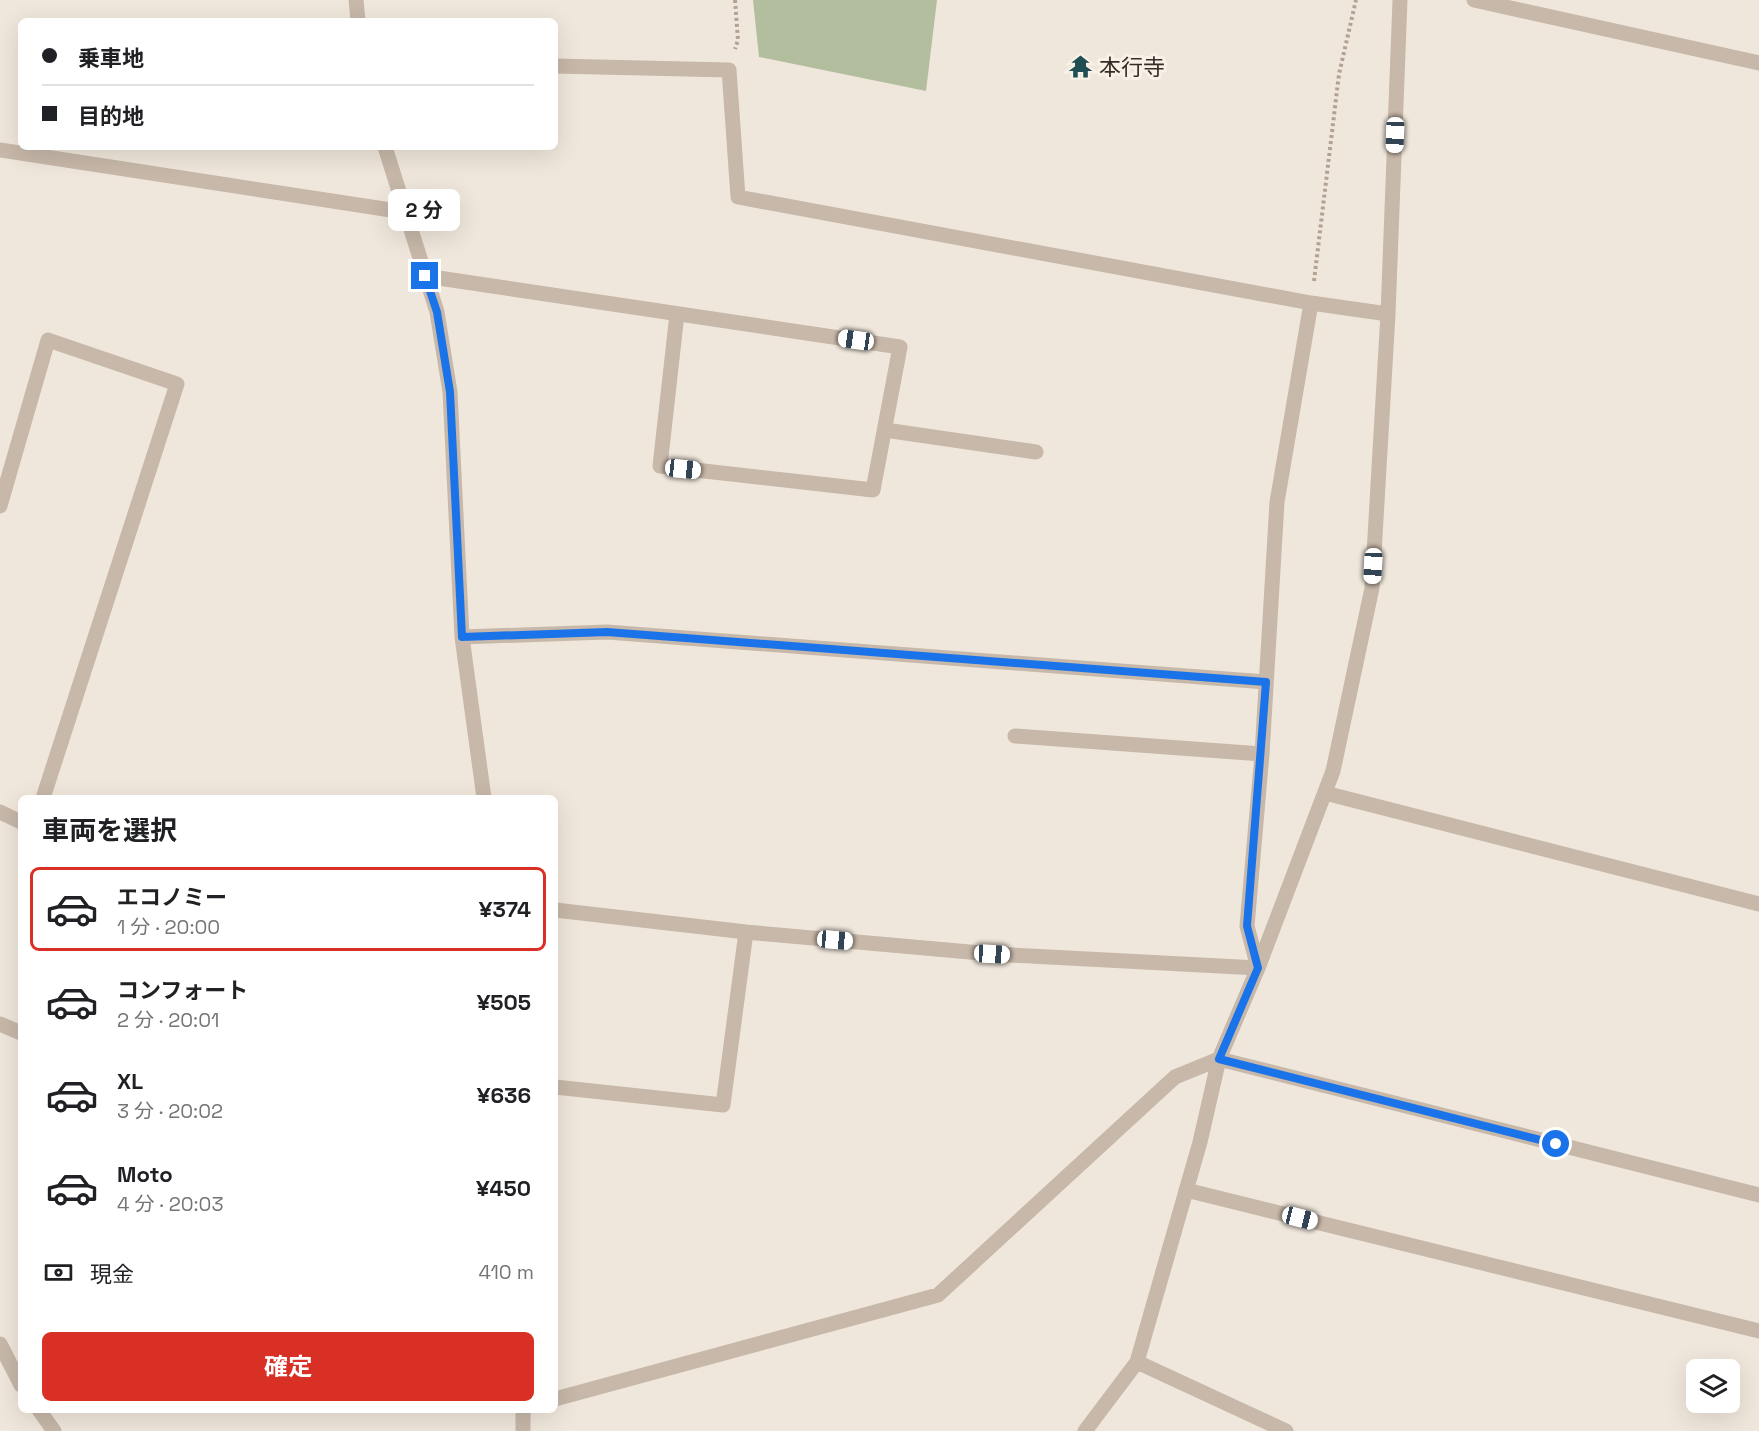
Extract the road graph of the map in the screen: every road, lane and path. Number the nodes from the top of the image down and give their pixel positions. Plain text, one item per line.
1 (356, 0) edge
2 (735, 0) edge
3 (1356, 0) edge
4 (1400, 0) edge
5 (1474, 0) edge
6 (358, 18) edge
7 (1759, 63) edge
8 (558, 66) edge
9 (729, 70) junction
10 (0, 150) edge
11 (385, 150) edge
12 (404, 212) junction
13 (425, 276) junction
14 (1311, 303) junction
15 (677, 314) junction
16 (1388, 314) junction
17 (885, 430) junction
18 (1036, 452) dead end
19 (0, 506) edge
20 (462, 637) junction
21 (1266, 682) junction
22 (1015, 736) dead end
23 (1262, 754) junction
24 (1325, 793) junction
25 (44, 795) edge
26 (484, 795) edge
27 (0, 812) edge
28 (18, 821) edge
29 (1759, 904) edge
30 (558, 910) edge
31 (746, 932) junction
32 (1258, 968) junction
33 (0, 1024) edge
34 (18, 1032) edge
35 (1219, 1059) junction
36 (558, 1087) edge
37 (1186, 1190) junction
38 (1759, 1195) edge
39 (1759, 1331) edge
40 (0, 1344) edge
41 (1137, 1362) junction
42 (18, 1379) edge
43 (558, 1398) edge
44 (41, 1413) edge
45 (523, 1413) edge
46 (54, 1431) edge
47 (523, 1431) edge
48 (1085, 1431) edge
49 (1286, 1431) edge

1 - 6 street
2 - 9 path
3 - 14 path
4 - 16 street
5 - 7 street
8 - 9 street
9 - 14 street
10 - 12 street
11 - 12 street
12 - 13 street
13 - 15 street
13 - 20 street
14 - 16 street
14 - 21 street
15 - 17 street
15 - 17 street
16 - 24 street
17 - 18 street
19 - 25 street
20 - 21 street
20 - 26 street
21 - 23 street
22 - 23 street
23 - 32 street
24 - 29 street
24 - 32 street
27 - 28 street
30 - 31 street
31 - 32 street
31 - 36 street
32 - 35 street
33 - 34 street
35 - 37 street
35 - 38 street
35 - 43 street
37 - 39 street
37 - 41 street
40 - 42 street
41 - 48 street
41 - 49 street
44 - 46 street
45 - 47 street

